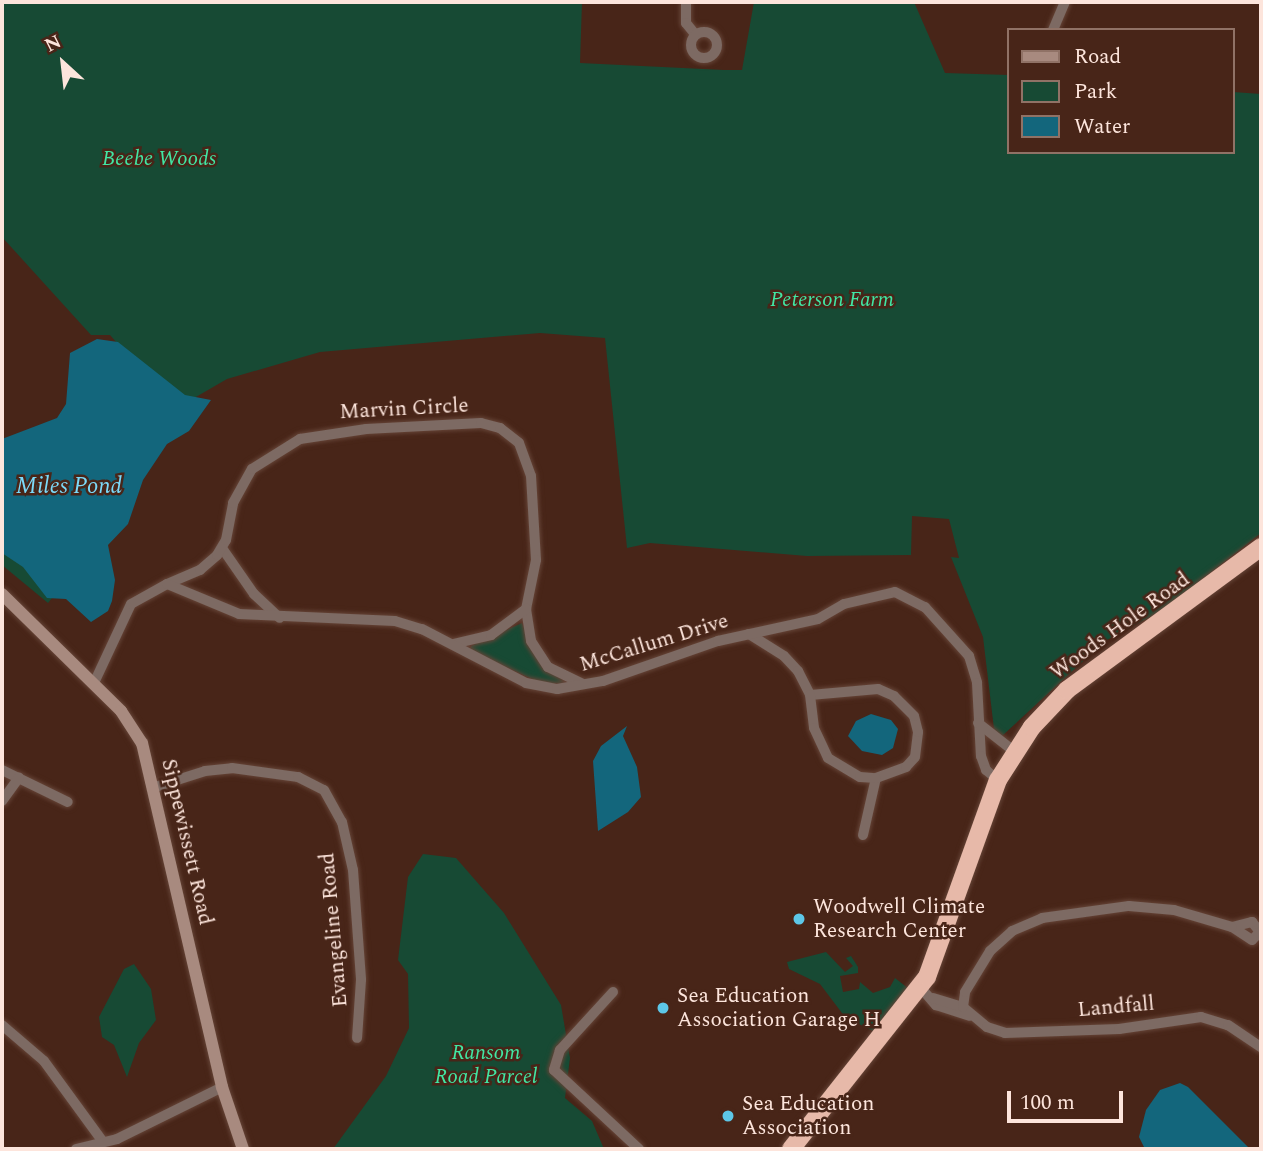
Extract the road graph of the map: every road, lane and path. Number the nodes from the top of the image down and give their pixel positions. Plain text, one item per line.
1 (686, 2) edge
2 (1065, 2) edge
3 (1054, 28) edge
4 (695, 34) dead end
5 (1261, 547) edge
6 (222, 548) junction
7 (167, 584) junction
8 (2, 594) edge
9 (526, 609) junction
10 (280, 618) junction
11 (749, 634) junction
12 (452, 644) junction
13 (94, 683) junction
14 (590, 684) junction
15 (810, 695) junction
16 (978, 723) junction
17 (1015, 752) junction
18 (2, 770) edge
19 (19, 778) junction
20 (876, 778) junction
21 (998, 780) junction
22 (155, 787) junction
23 (2, 800) edge
24 (68, 802) dead end
25 (863, 835) dead end
26 (1232, 926) dead end
27 (613, 992) dead end
28 (927, 993) junction
29 (966, 1012) junction
30 (2, 1025) edge
31 (357, 1038) dead end
32 (1261, 1047) edge
33 (222, 1087) junction
34 (103, 1142) junction
35 (76, 1149) edge
36 (243, 1149) edge
37 (639, 1149) edge
38 (791, 1149) edge

1 - 4 street
2 - 3 street
5 - 17 highway, Woods Hole Road
6 - 7 street
6 - 9 street, Marvin Circle
6 - 10 street
7 - 10 street, McCallum Drive
7 - 13 street
8 - 13 main road, Sippewissett Road
9 - 12 street
9 - 14 street, Marvin Circle
10 - 12 street, McCallum Drive
11 - 14 street, McCallum Drive
11 - 15 street
11 - 16 street, McCallum Drive
12 - 14 street, McCallum Drive
13 - 22 main road, Sippewissett Road
15 - 20 street
15 - 20 street
16 - 17 street
16 - 21 street, McCallum Drive
17 - 21 highway, Woods Hole Road
18 - 19 street
19 - 23 street
19 - 24 street
20 - 25 street
21 - 28 highway, Woods Hole Road
22 - 31 street, Evangeline Road
22 - 33 main road, Sippewissett Road
26 - 29 street
27 - 37 street
28 - 29 street, Landfall
28 - 38 highway, Woods Hole Road
29 - 32 street, Landfall
30 - 34 street
33 - 34 street
33 - 36 main road, Sippewissett Road
34 - 35 street

